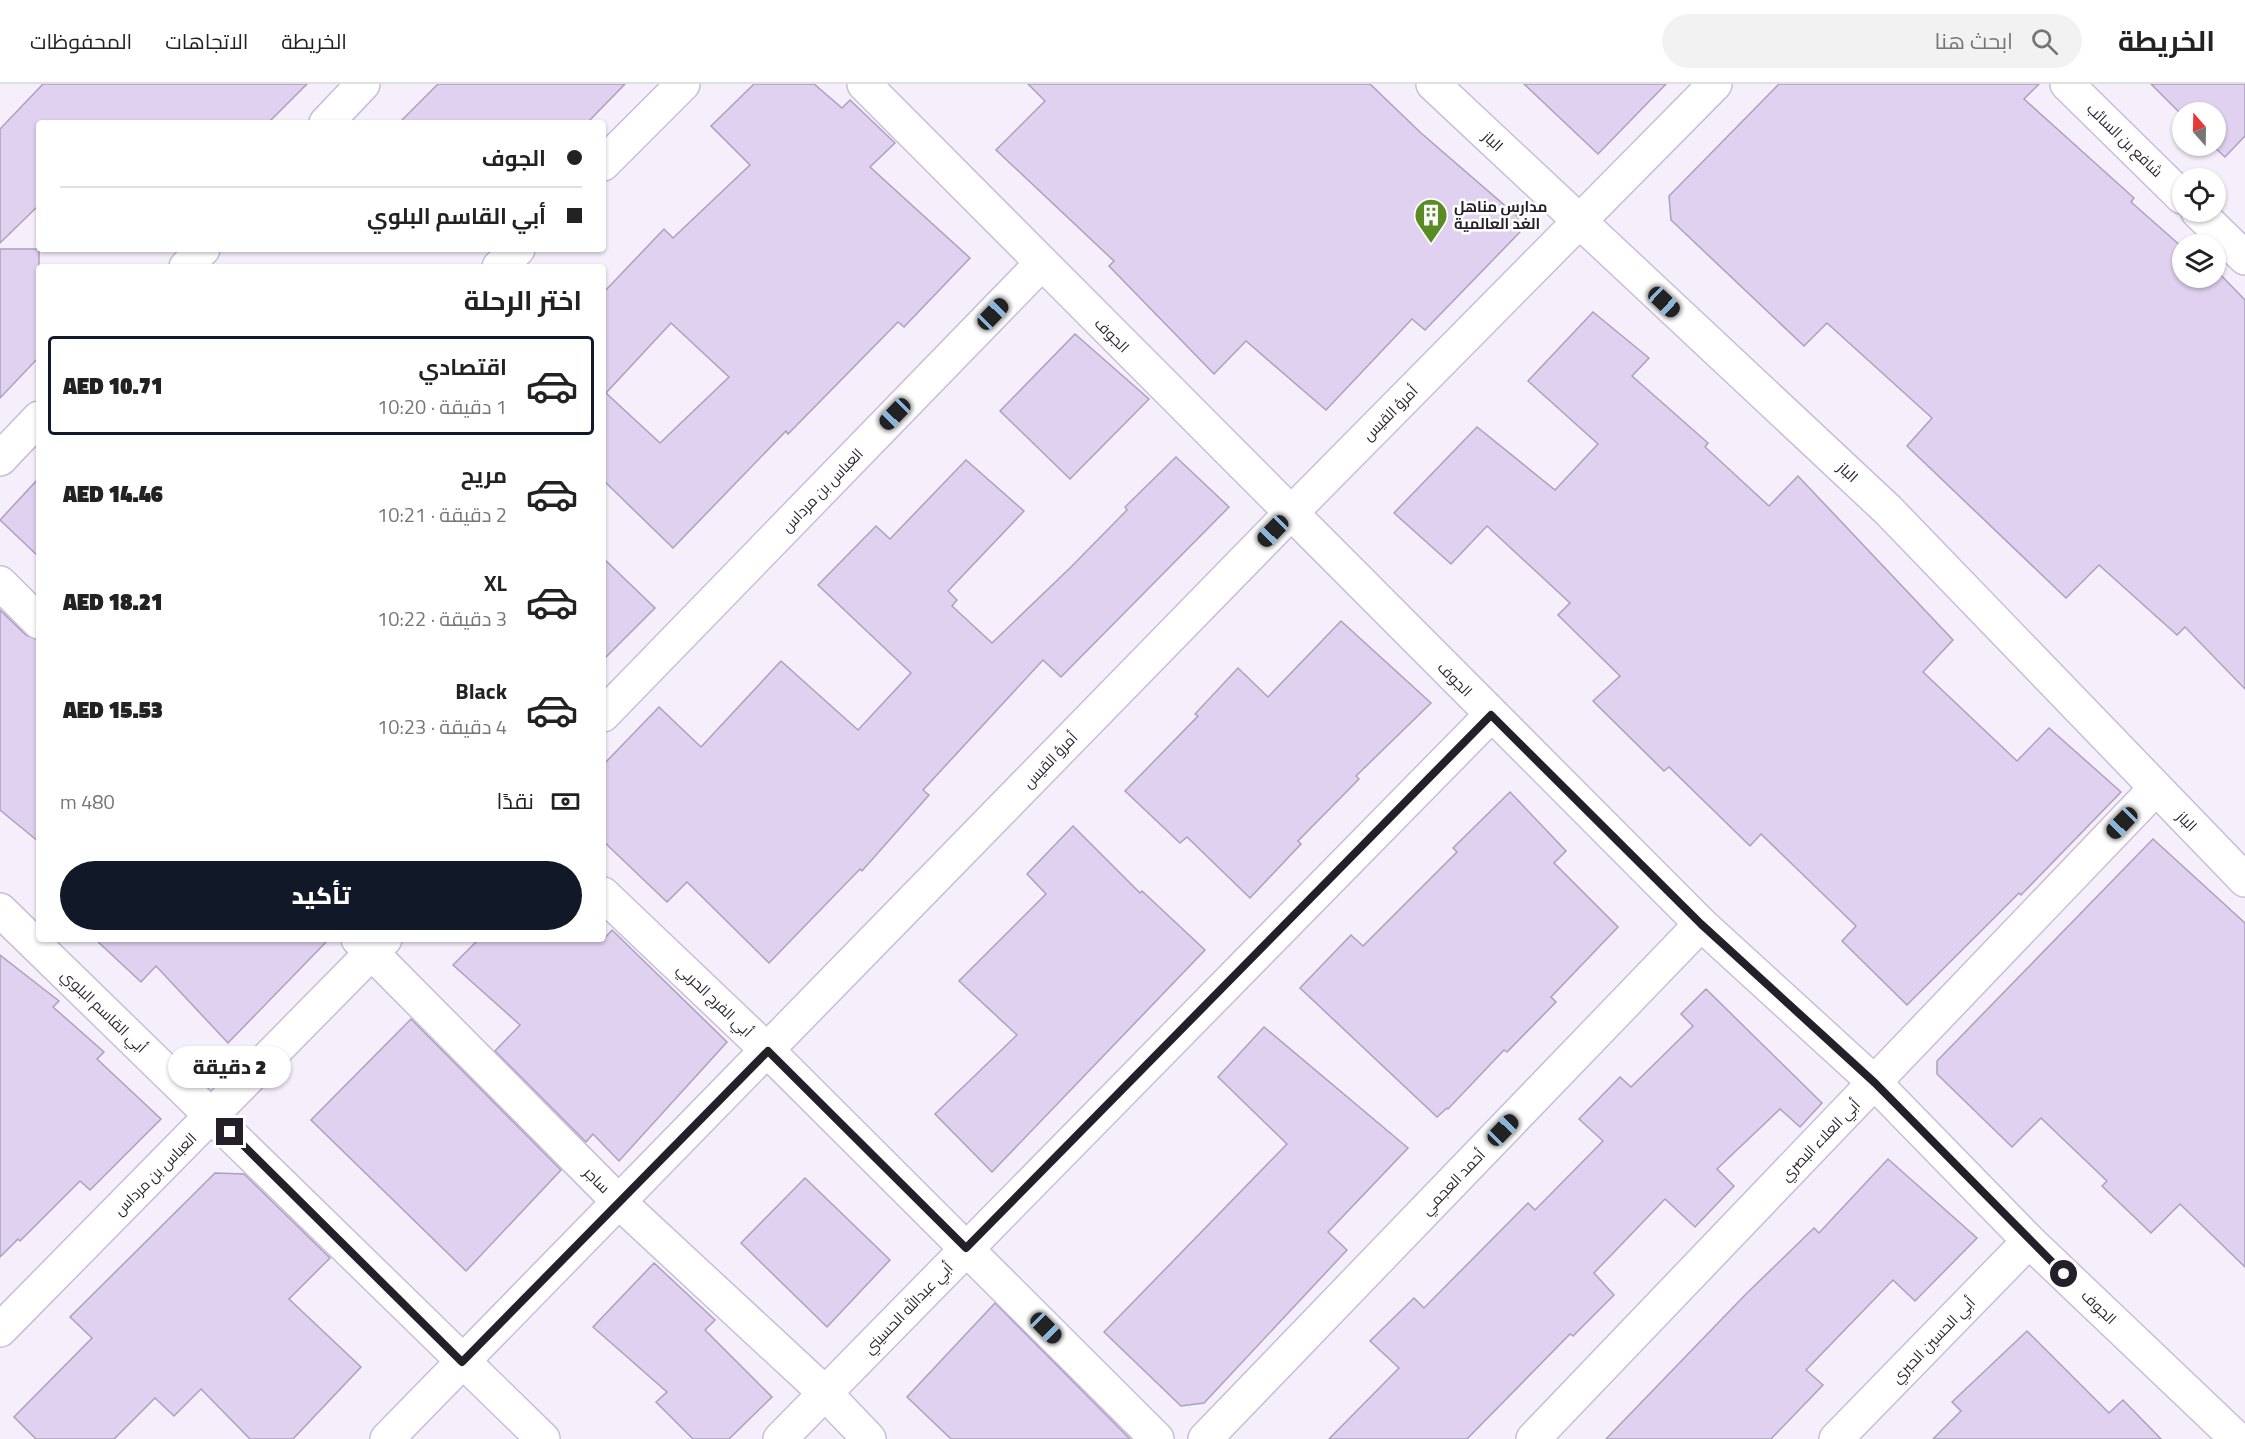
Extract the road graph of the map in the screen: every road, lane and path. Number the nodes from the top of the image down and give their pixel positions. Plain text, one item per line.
1 (363, 84) edge
2 (683, 84) edge
3 (864, 84) edge
4 (1432, 84) edge
5 (1715, 84) edge
6 (2067, 84) edge
7 (329, 120) edge
8 (606, 161) edge
9 (2172, 187) edge
10 (1578, 222) junction
11 (2208, 222) edge
12 (200, 252) edge
13 (515, 252) edge
14 (2245, 258) edge
15 (189, 264) edge
16 (503, 264) edge
17 (1041, 264) junction
18 (36, 421) edge
19 (0, 459) edge
20 (1290, 514) junction
21 (0, 584) edge
22 (36, 619) edge
23 (606, 712) edge
24 (1491, 715) junction
25 (2155, 789) junction
26 (2245, 880) edge
27 (606, 897) edge
28 (0, 910) edge
29 (1701, 924) junction
30 (372, 944) edge
31 (768, 1051) junction
32 (1875, 1083) junction
33 (213, 1116) junction
34 (618, 1201) junction
35 (2029, 1241) junction
36 (966, 1248) junction
37 (0, 1330) edge
38 (462, 1362) junction
39 (825, 1393) junction
40 (387, 1439) edge
41 (543, 1439) edge
42 (780, 1439) edge
43 (869, 1439) edge
44 (1157, 1439) edge
45 (1205, 1439) edge
46 (1533, 1439) edge
47 (1836, 1439) edge
48 (2237, 1439) edge

1 - 7 street
2 - 8 street
3 - 17 street, الجوف
4 - 10 street, الباز
5 - 10 street, أمرؤ القيس
6 - 9 street, شافع بن السائب
10 - 20 street, أمرؤ القيس
10 - 25 street, الباز
11 - 14 street
12 - 15 street
13 - 16 street
17 - 20 street, الجوف
17 - 23 street, العباس بن مرداس
18 - 19 street
20 - 24 street, الجوف
20 - 31 street, أمرؤ القيس
21 - 22 street
24 - 29 street, الجوف
24 - 36 street, أبي عبدالله الحسيني
25 - 26 street, الباز
25 - 32 street, أبي العلاء البصري
27 - 31 street, أبي الفرج الحربي
28 - 33 street, أبي القاسم البلوي
29 - 32 street, الجوف
29 - 45 street, أحمد العجمي
30 - 33 street, العباس بن مرداس
30 - 34 street, ساجر
31 - 34 street, أمرؤ القيس
31 - 36 street, أبي الفرج الحربي
32 - 35 street, الجوف
32 - 46 street, أبي العلاء البصري
33 - 37 street, العباس بن مرداس
33 - 38 street, أبي القاسم البلوي
34 - 38 street, أمرؤ القيس
34 - 39 street, ساجر
35 - 47 street, أبي الحسين الحبري
35 - 48 street, الجوف
36 - 39 street, أبي عبدالله الحسيني
36 - 44 street, أبي الفرج الحربي
38 - 40 street, أمرؤ القيس
38 - 41 street, أبي القاسم البلوي
39 - 42 street, أبي عبدالله الحسيني
39 - 43 street, ساجر

